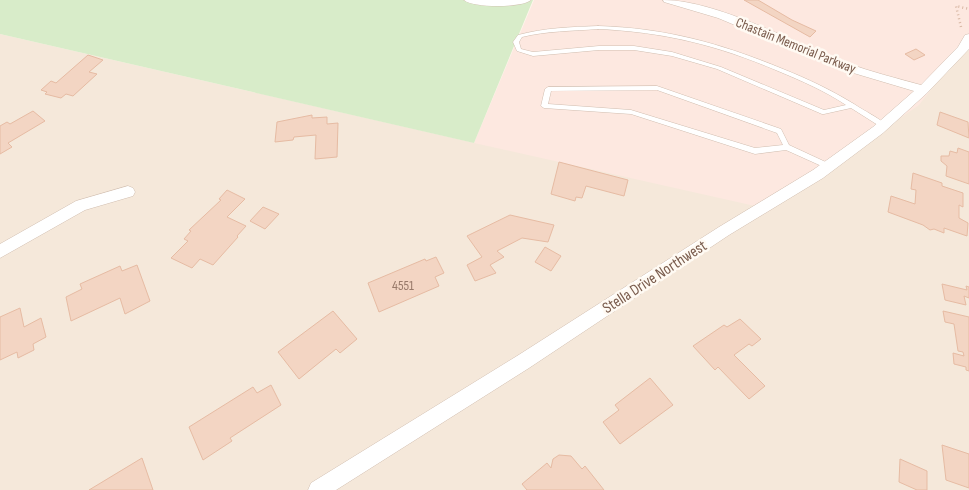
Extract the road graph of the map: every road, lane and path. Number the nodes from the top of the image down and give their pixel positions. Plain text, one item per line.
1 (469, 0) edge
2 (526, 0) edge
3 (668, 0) edge
4 (969, 9) edge
5 (962, 36) edge
6 (923, 90) junction
7 (852, 106) junction
8 (883, 126) junction
9 (787, 147) junction
10 (828, 166) junction
11 (128, 192) dead end
12 (0, 252) edge
13 (318, 490) edge

1 - 2 street
3 - 6 street, Chastain Memorial Parkway
4 - 5 path
5 - 6 street, Stella Drive Northwest
6 - 8 street, Stella Drive Northwest
7 - 7 lane
7 - 8 lane
8 - 10 street, Stella Drive Northwest
9 - 9 lane
9 - 10 lane
10 - 13 street, Stella Drive Northwest
11 - 12 street

